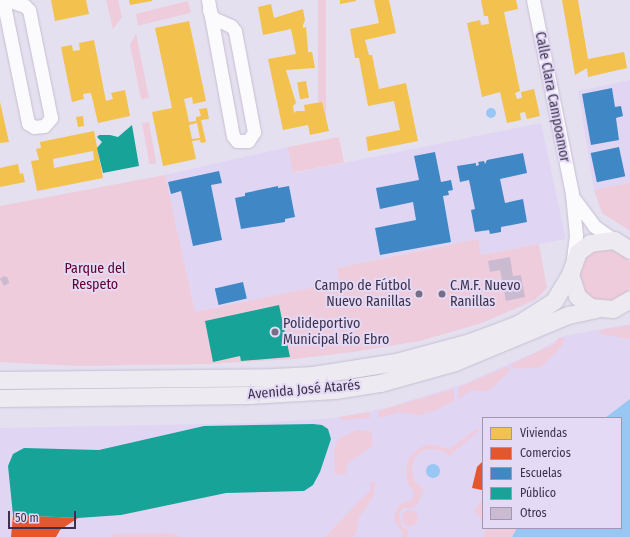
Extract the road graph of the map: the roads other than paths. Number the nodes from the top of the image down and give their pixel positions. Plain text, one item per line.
1 (3, 0) edge
2 (533, 0) edge
3 (13, 2) edge
4 (208, 5) edge
5 (7, 22) junction
6 (226, 23) junction
7 (214, 34) junction
8 (572, 194) junction
9 (626, 247) edge
10 (572, 267) junction
11 (630, 299) edge
12 (596, 309) junction
13 (0, 380) edge
14 (0, 398) edge

1 - 5 street
2 - 8 street, Calle Clara Campoamor
3 - 5 street
3 - 5 street
4 - 6 street
4 - 7 street
6 - 7 street
6 - 7 street
8 - 9 street, Calle Clara Campoamor
8 - 10 street, Calle Clara Campoamor
9 - 10 main road, Avenida José Atarés
10 - 12 main road
10 - 13 main road, Avenida José Atarés
11 - 12 main road, Avenida José Atarés
12 - 14 main road, Avenida José Atarés

